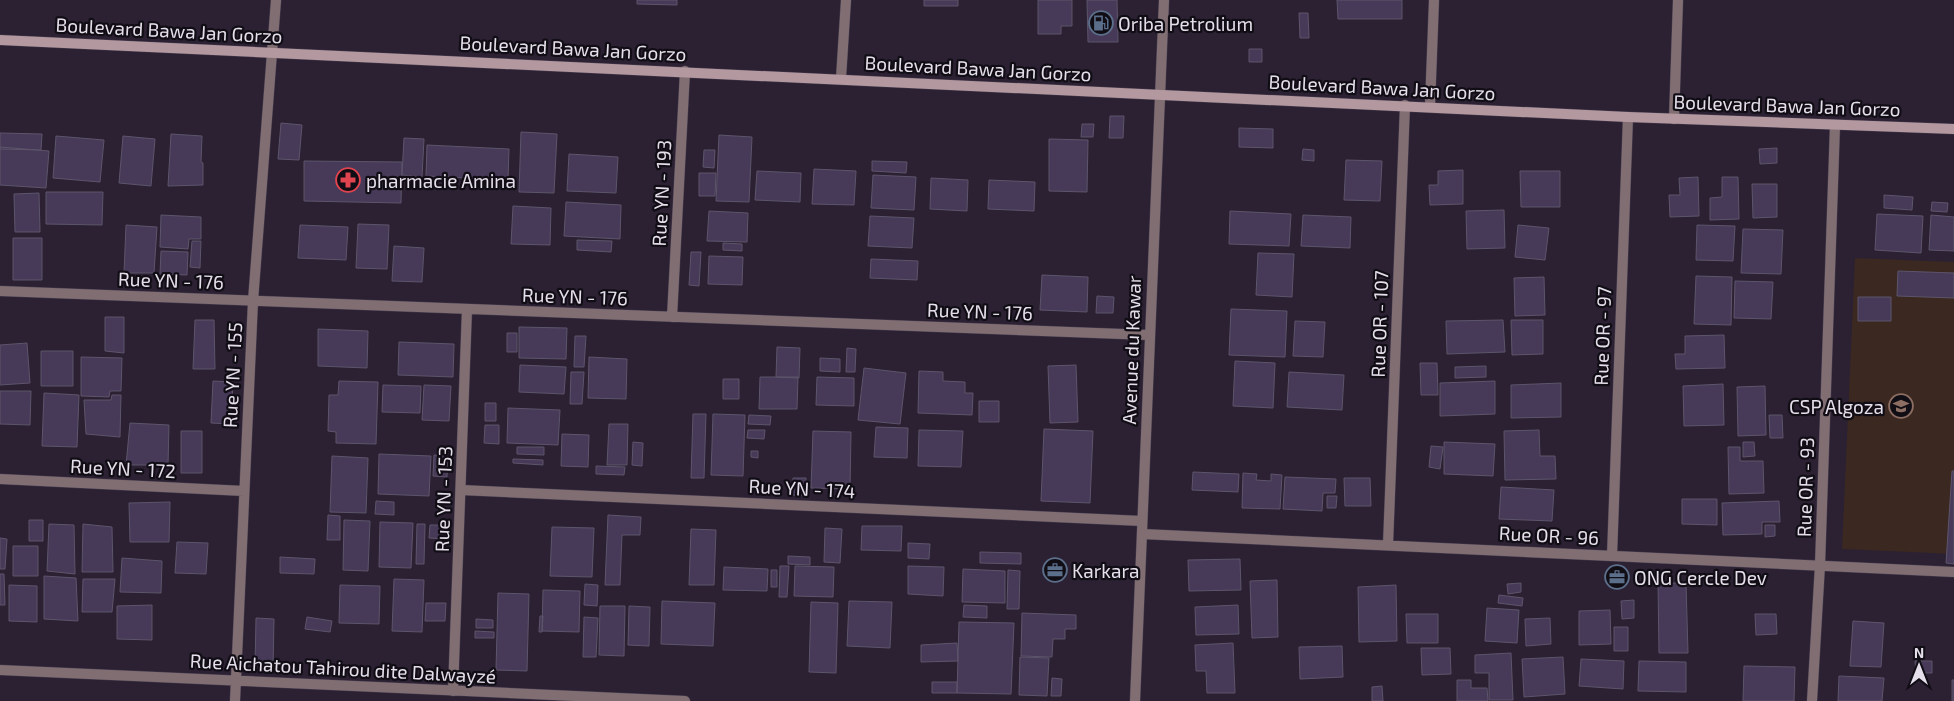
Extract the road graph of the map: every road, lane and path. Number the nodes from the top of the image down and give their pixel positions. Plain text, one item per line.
1 (276, 0) edge
2 (846, 0) edge
3 (1164, 0) edge
4 (1434, 0) edge
5 (1678, 0) edge
6 (0, 40) edge
7 (271, 52) junction
8 (685, 71) junction
9 (841, 78) junction
10 (1159, 94) junction
11 (1405, 105) junction
12 (1430, 106) junction
13 (1628, 116) junction
14 (1674, 118) junction
15 (1836, 125) junction
16 (1954, 129) edge
17 (0, 291) edge
18 (253, 301) junction
19 (467, 309) junction
20 (672, 317) junction
21 (1149, 335) junction
22 (0, 479) edge
23 (461, 490) junction
24 (244, 491) junction
25 (1142, 521) junction
26 (1142, 534) junction
27 (1388, 545) junction
28 (1612, 556) junction
29 (1820, 565) junction
30 (1954, 572) edge
31 (0, 670) edge
32 (235, 681) junction
33 (453, 691) junction
34 (235, 701) edge
35 (685, 701) edge
36 (1135, 701) edge
37 (1812, 701) edge

1 - 7 street, Rue YN - 155
2 - 9 street
3 - 10 street, Avenue du Kawar
4 - 12 street
5 - 14 street
6 - 7 main road, Boulevard Bawa Jan Gorzo
7 - 8 main road, Boulevard Bawa Jan Gorzo
7 - 18 street, Rue YN - 155
8 - 9 main road, Boulevard Bawa Jan Gorzo
8 - 20 street, Rue YN - 193
9 - 10 main road, Boulevard Bawa Jan Gorzo
10 - 11 main road, Boulevard Bawa Jan Gorzo
10 - 21 street, Avenue du Kawar
11 - 12 main road, Boulevard Bawa Jan Gorzo
11 - 27 street, Rue OR - 107
12 - 13 main road, Boulevard Bawa Jan Gorzo
13 - 14 main road, Boulevard Bawa Jan Gorzo
13 - 28 street, Rue OR - 97
14 - 15 main road, Boulevard Bawa Jan Gorzo
15 - 16 main road, Boulevard Bawa Jan Gorzo
15 - 29 street, Rue OR - 93
17 - 18 street, Rue YN - 176
18 - 19 street, Rue YN - 176
18 - 24 street, Rue YN - 155
19 - 20 street, Rue YN - 176
19 - 23 street, Rue YN - 153
20 - 21 street, Rue YN - 176
21 - 25 street, Avenue du Kawar
22 - 24 street, Rue YN - 172
23 - 25 street, Rue YN - 174
23 - 33 street, Rue YN - 153
24 - 32 street, Rue YN - 155
25 - 26 street, Avenue du Kawar
26 - 27 street, Rue OR - 96
26 - 36 street, Avenue du Kawar
27 - 28 street, Rue OR - 96
28 - 29 street, Rue OR - 96
29 - 30 street, Rue OR - 96
29 - 37 street, Rue OR - 93
31 - 32 street, Rue Aichatou Tahirou dite Dalwayzé
32 - 33 street, Rue Aichatou Tahirou dite Dalwayzé
32 - 34 street, Rue YN - 155
33 - 35 street, Rue Aichatou Tahirou dite Dalwayzé

